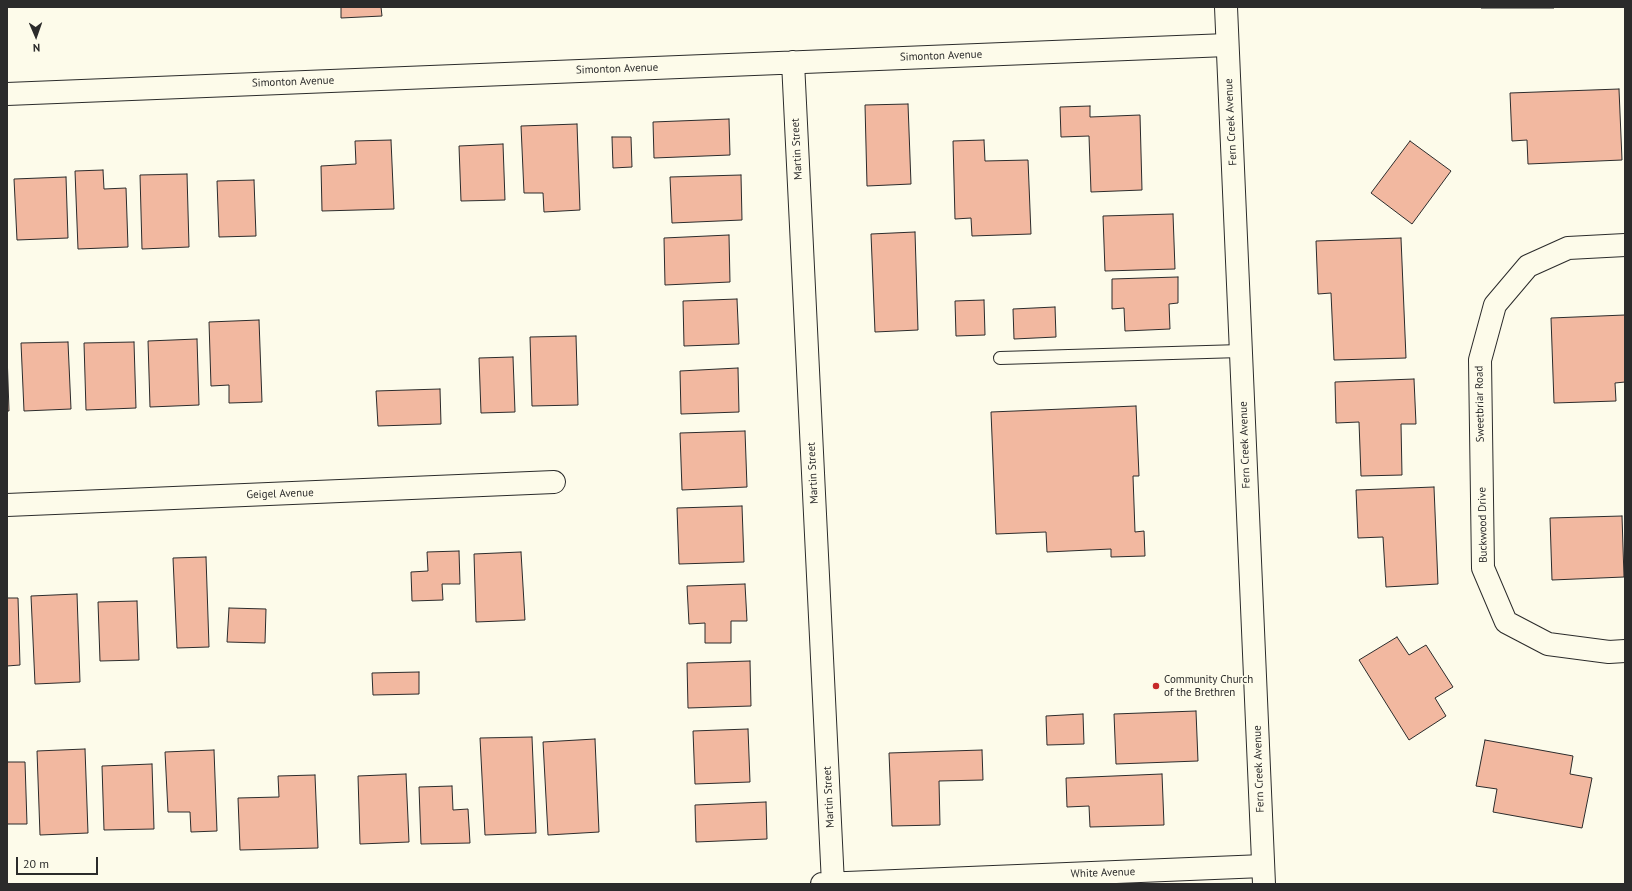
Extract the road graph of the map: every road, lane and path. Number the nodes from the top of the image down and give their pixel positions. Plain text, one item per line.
1 (1226, 7) edge
2 (1227, 45) junction
3 (793, 62) junction
4 (7, 94) edge
5 (1625, 245) edge
6 (1241, 351) junction
7 (1000, 358) dead end
8 (1482, 466) joint
9 (554, 482) dead end
10 (7, 506) edge
11 (1625, 651) edge
12 (1264, 875) edge
13 (822, 884) edge
14 (833, 884) edge

1 - 2 street, Fern Creek Avenue
2 - 3 street, Simonton Avenue
2 - 6 street, Fern Creek Avenue
3 - 4 street, Simonton Avenue
3 - 14 street, Martin Street
5 - 8 street, Sweetbriar Road
6 - 7 lane
6 - 12 street, Fern Creek Avenue
8 - 11 street, Buckwood Drive
9 - 10 street, Geigel Avenue
12 - 14 street, White Avenue
13 - 14 street, White Avenue

